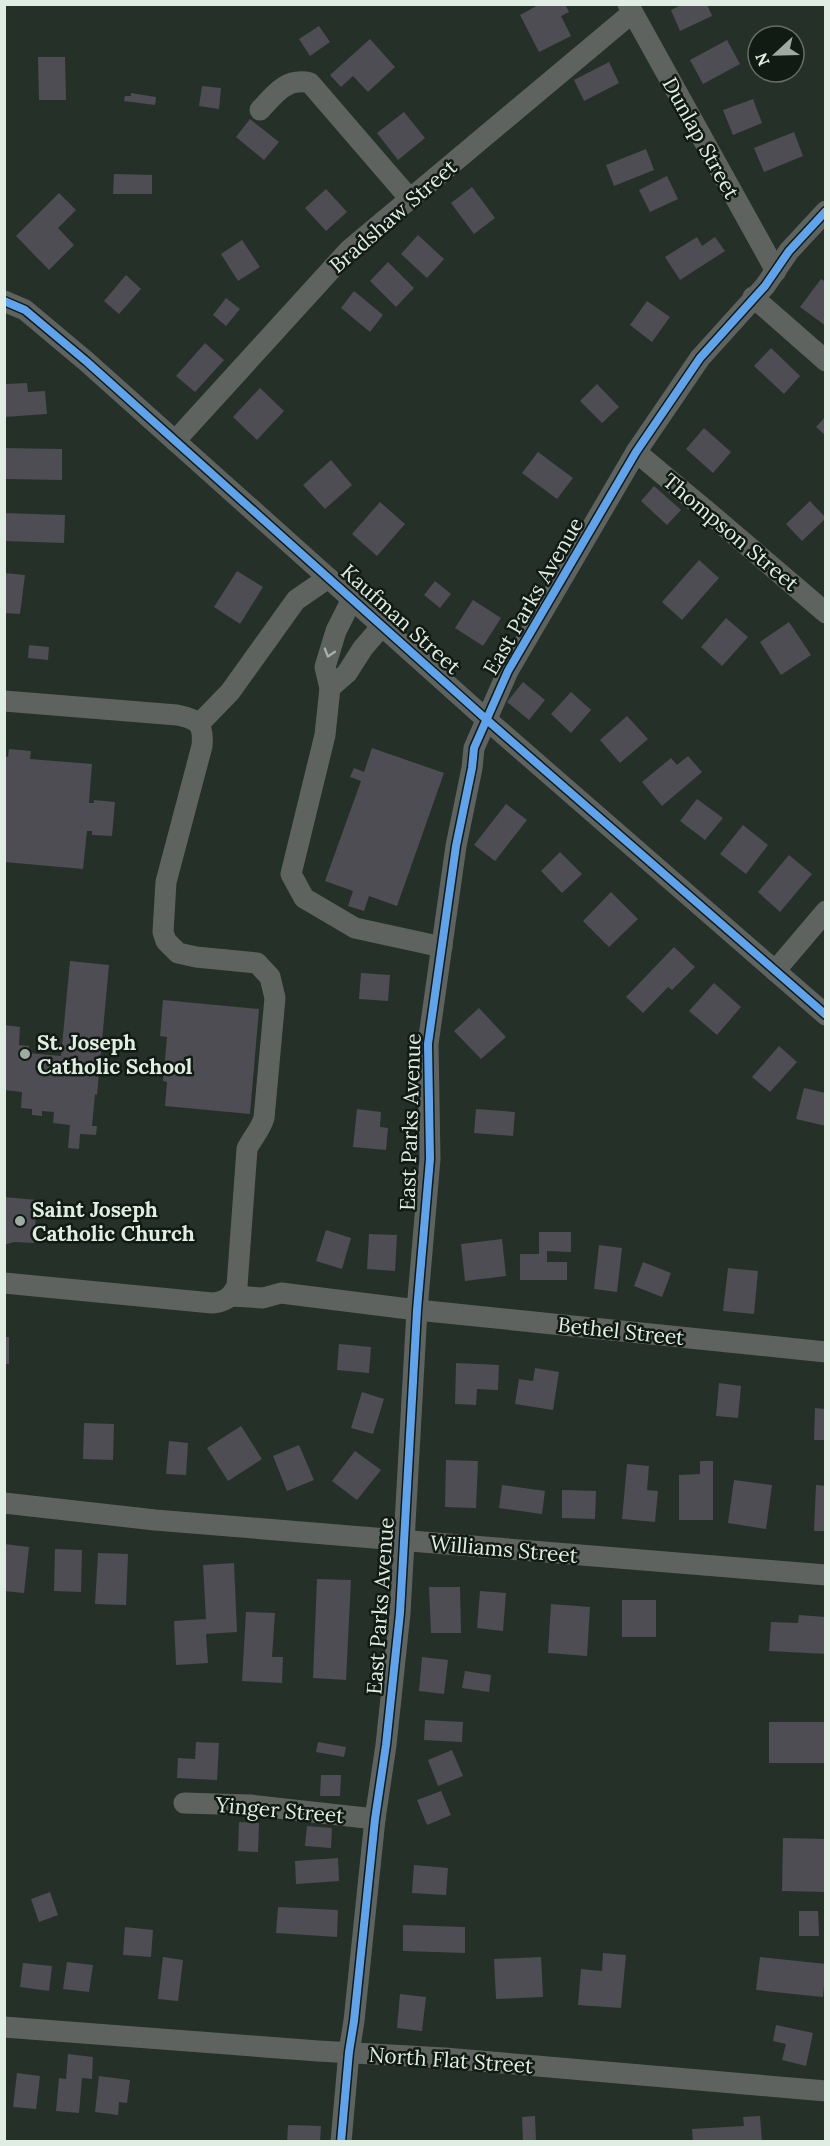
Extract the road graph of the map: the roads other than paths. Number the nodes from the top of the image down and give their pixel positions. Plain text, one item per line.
1 (630, 9) edge
2 (260, 111) dead end
3 (410, 199) junction
4 (825, 211) edge
5 (776, 271) junction
6 (753, 297) junction
7 (4, 301) edge
8 (825, 361) edge
9 (175, 441) junction
10 (636, 452) junction
11 (328, 578) junction
12 (352, 599) junction
13 (825, 613) edge
14 (382, 626) junction
15 (330, 688) junction
16 (4, 701) edge
17 (486, 720) junction
18 (199, 724) junction
19 (825, 911) edge
20 (442, 947) junction
21 (775, 971) junction
22 (825, 1015) edge
23 (4, 1283) edge
24 (232, 1296) junction
25 (417, 1310) junction
26 (825, 1352) edge
27 (4, 1503) edge
28 (404, 1541) junction
29 (825, 1575) edge
30 (184, 1803) dead end
31 (375, 1819) junction
32 (4, 2027) edge
33 (349, 2052) junction
34 (825, 2091) edge
35 (341, 2142) edge

1 - 3 street, Bradshaw Street
1 - 5 street, Dunlap Street
2 - 3 street
3 - 9 street, Bradshaw Street
4 - 5 street, East Parks Avenue
5 - 6 street, East Parks Avenue
6 - 8 street
6 - 10 street, East Parks Avenue
7 - 9 street, Kaufman Street
9 - 11 street, Kaufman Street
10 - 13 street, Thompson Street
10 - 17 street, East Parks Avenue
11 - 12 street, Kaufman Street
11 - 18 street
12 - 14 street, Kaufman Street
12 -> 15 street
14 - 15 street
14 - 17 street, Kaufman Street
15 - 20 street
16 - 18 street
17 - 20 street, East Parks Avenue
17 - 21 street, Kaufman Street
18 - 24 street
19 - 21 street
20 - 25 street, East Parks Avenue
21 - 22 street, Kaufman Street
23 - 24 street, Bethel Street
24 - 25 street, Bethel Street
25 - 26 street, Bethel Street
25 - 28 street, East Parks Avenue
27 - 28 street, Williams Street
28 - 29 street, Williams Street
28 - 31 street, East Parks Avenue
30 - 31 street, Yinger Street
31 - 33 street, East Parks Avenue
32 - 33 street, North Flat Street
33 - 34 street, North Flat Street
33 - 35 street, East Parks Avenue

